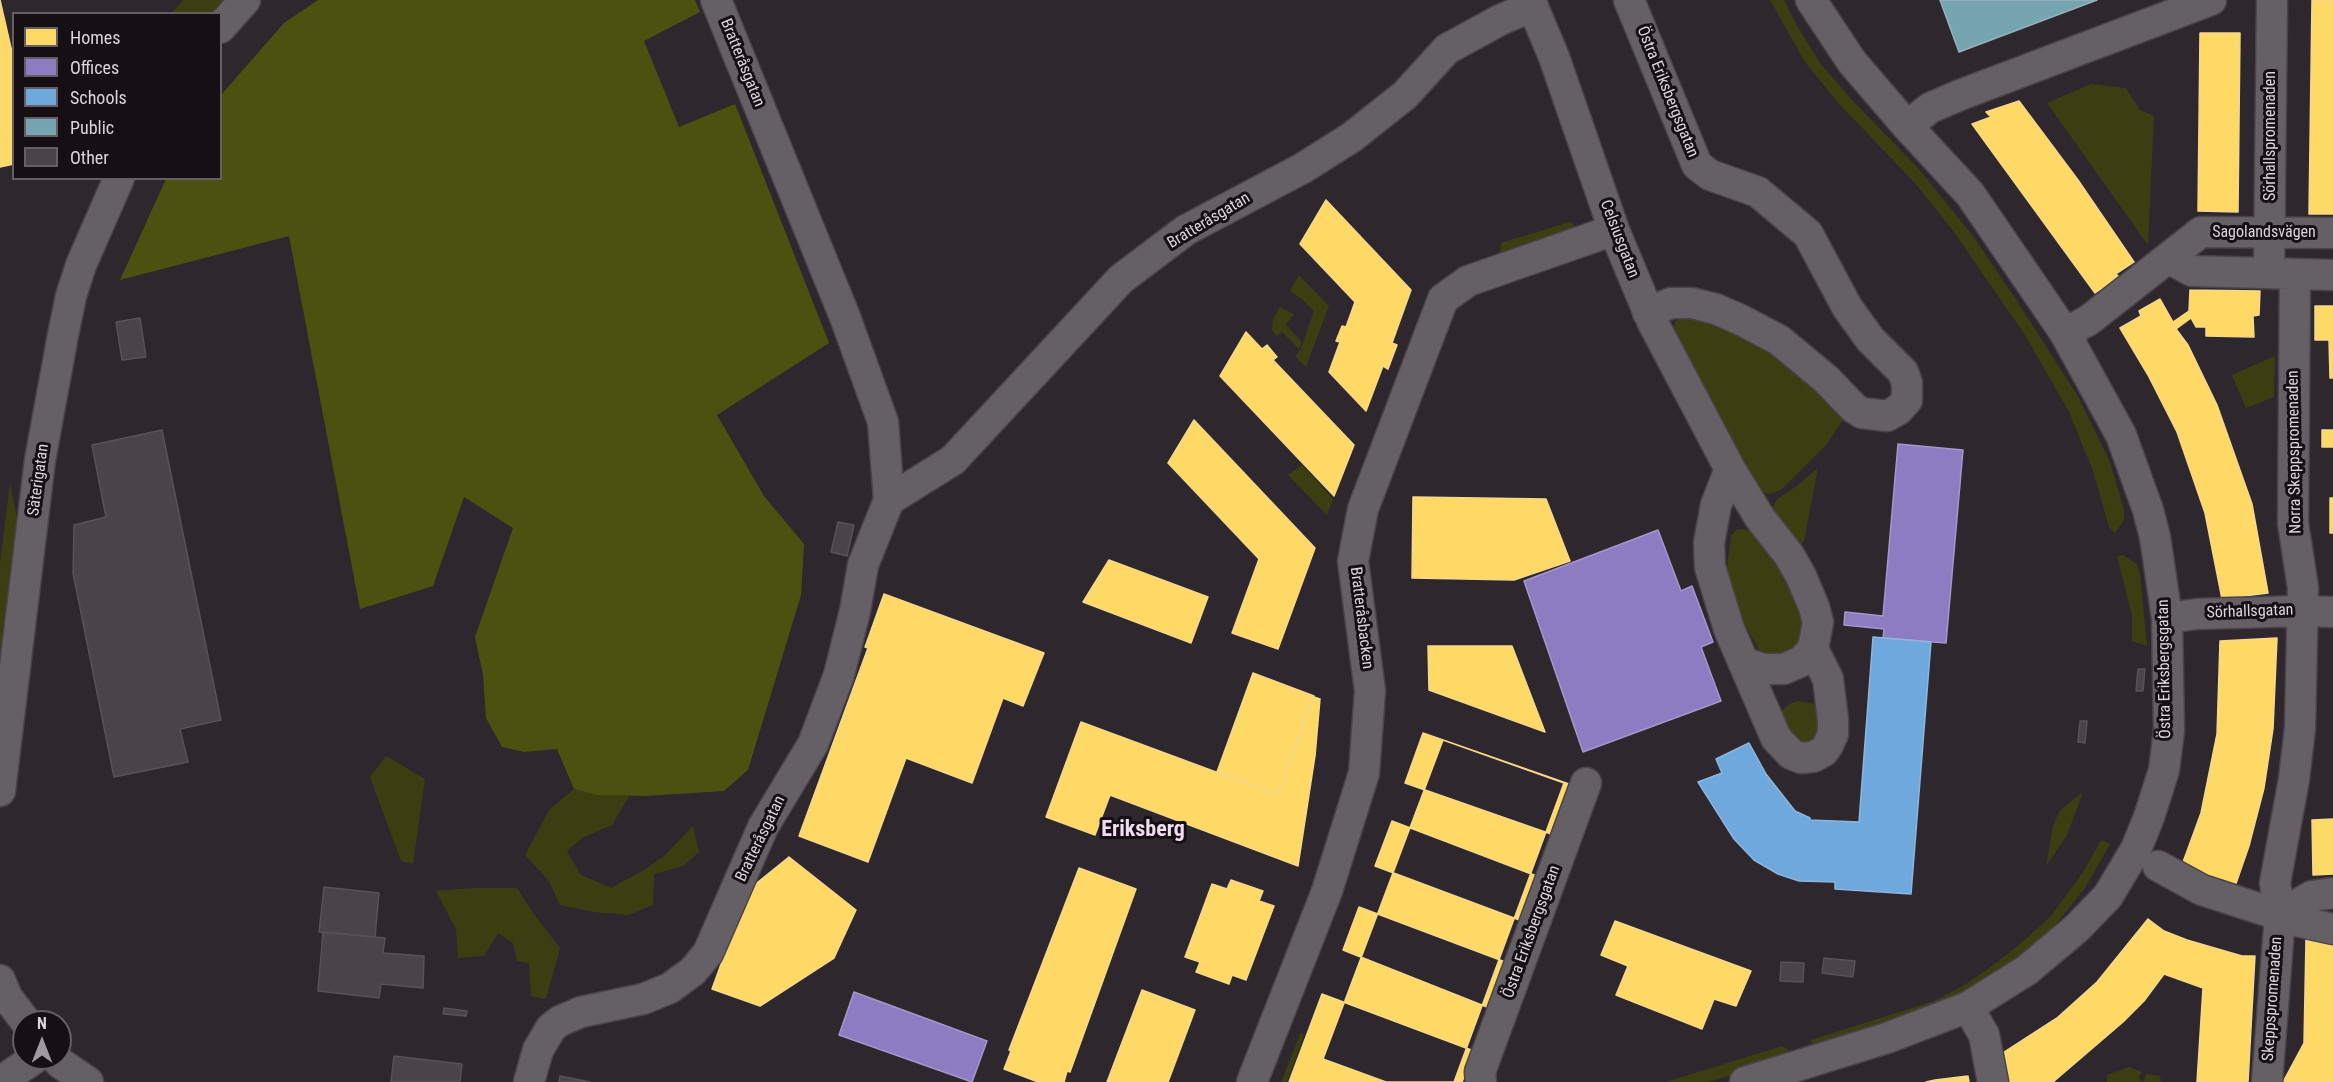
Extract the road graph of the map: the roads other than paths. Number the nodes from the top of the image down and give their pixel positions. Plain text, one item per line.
1 (244, 0) edge
2 (716, 0) edge
3 (1629, 0) edge
4 (1811, 0) edge
5 (2211, 0) edge
6 (2272, 0) edge
7 (1531, 3) edge
8 (222, 26) edge
9 (1906, 126) junction
10 (118, 180) edge
11 (1614, 230) junction
12 (2270, 232) junction
13 (2333, 233) edge
14 (2168, 258) junction
15 (2282, 273) junction
16 (2333, 275) edge
17 (1648, 313) junction
18 (2065, 333) junction
19 (1730, 469) junction
20 (889, 500) junction
21 (2303, 610) junction
22 (2333, 612) edge
23 (2168, 618) junction
24 (1813, 649) junction
25 (1745, 663) junction
26 (1586, 783) dead end
27 (0, 791) edge
28 (2158, 866) dead end
29 (2333, 893) edge
30 (2280, 915) junction
31 (2333, 929) edge
32 (0, 980) edge
33 (1968, 1007) junction
34 (17, 1010) edge
35 (38, 1070) edge
36 (64, 1070) edge
37 (0, 1082) edge
38 (88, 1082) edge
39 (529, 1082) edge
40 (1252, 1082) edge
41 (1481, 1082) edge
42 (1745, 1082) edge
43 (1993, 1082) edge
44 (2267, 1082) edge

1 - 8 street
2 - 20 street, Bratteråsgatan
3 - 17 street, Östra Eriksbergsgatan
4 - 9 street, Östra Eriksbergsgatan
5 - 9 street
6 - 12 street, Sörhallspromenaden
7 - 11 street, Celsiusgatan
7 - 20 street, Bratteråsgatan
9 - 18 street, Östra Eriksbergsgatan
10 - 27 street, Säterigatan
11 - 17 street, Celsiusgatan
11 - 40 street, Bratteråsbacken
12 - 13 street, Sagolandsvägen
12 - 14 street, Sagolandsvägen
12 - 15 street, Sörhallspromenaden
14 - 15 street
14 - 18 street, Sagolandsvägen
15 - 16 street
15 - 21 street, Norra Skeppspromenaden
17 - 19 street, Celsiusgatan
18 - 23 street, Östra Eriksbergsgatan
19 - 24 street, Celsiusgatan
19 - 25 street
20 - 39 street, Bratteråsgatan
21 - 22 street, Sörhallsgatan
21 - 23 street, Sörhallsgatan
21 - 30 street, Norra Skeppspromenaden
23 - 33 street, Östra Eriksbergsgatan
24 - 25 street
24 - 25 street
26 - 41 street, Östra Eriksbergsgatan
28 - 30 street
29 - 30 street
30 - 31 street
30 - 44 street, Skeppspromenaden
32 - 34 street
33 - 42 street, Östra Eriksbergsgatan
33 - 43 street
35 - 37 street
36 - 38 street

